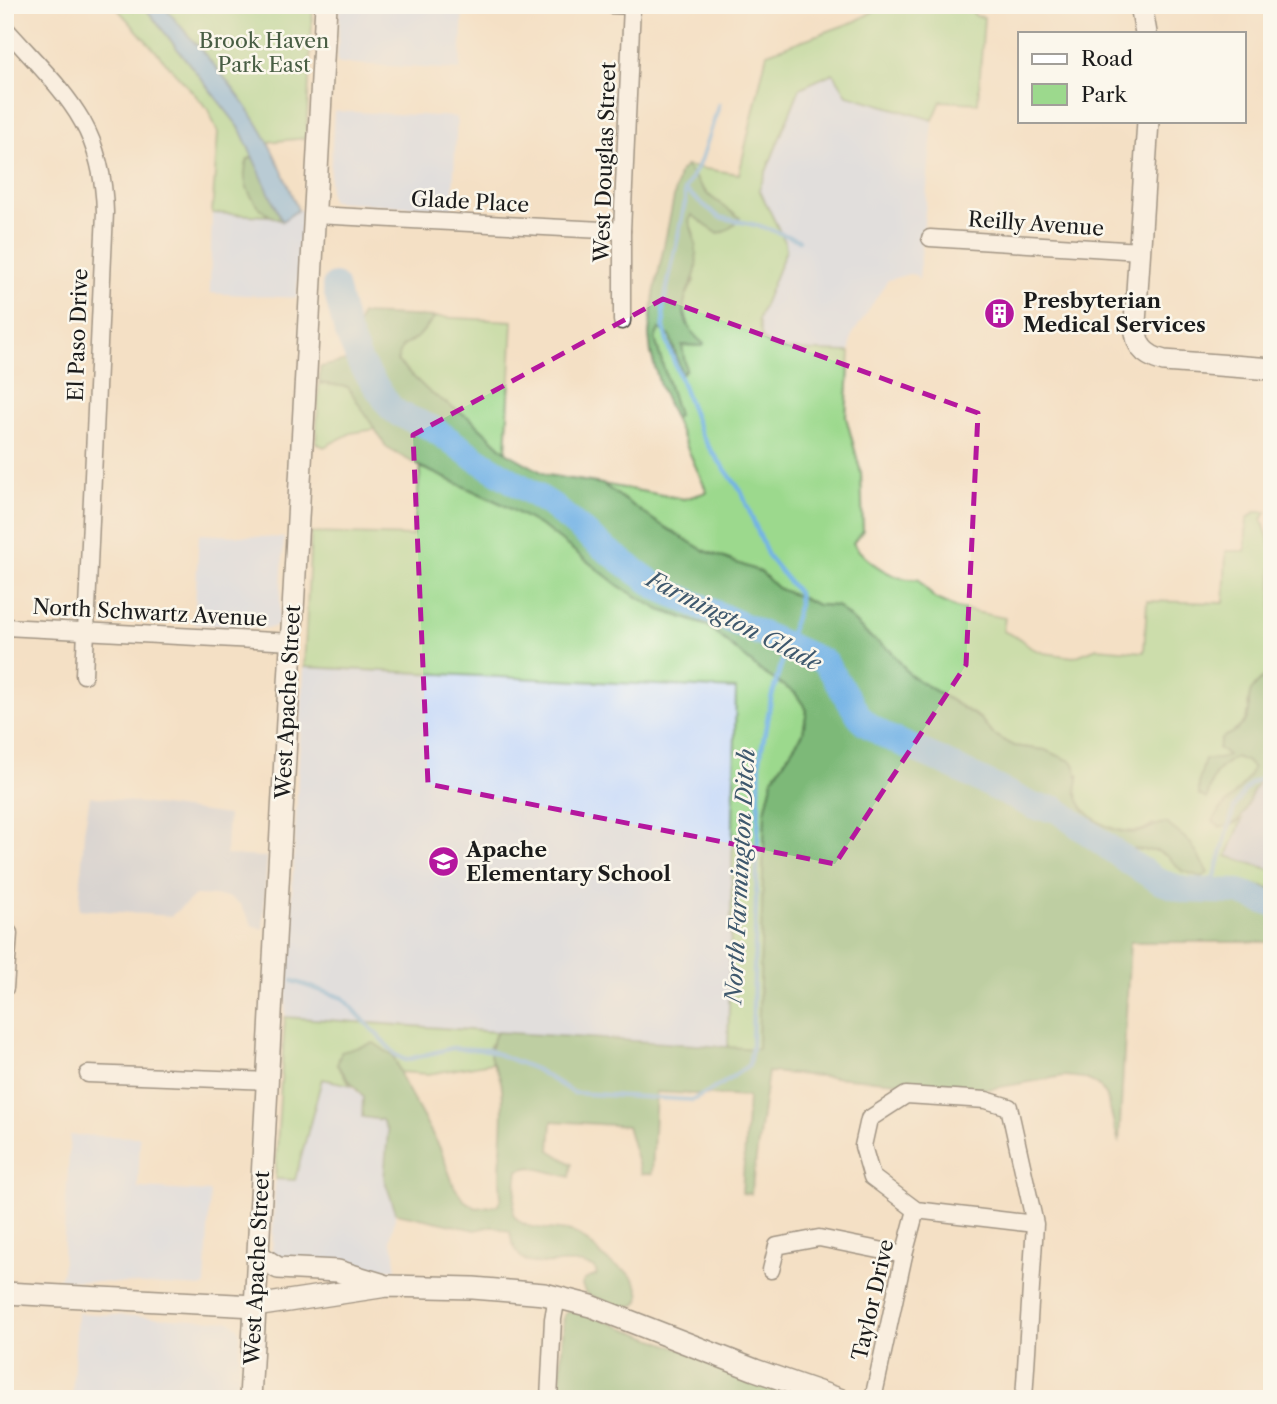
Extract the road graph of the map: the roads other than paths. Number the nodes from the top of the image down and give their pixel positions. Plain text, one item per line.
1 (326, 5) edge
2 (611, 5) edge
3 (1142, 5) edge
4 (632, 6) edge
5 (5, 28) edge
6 (1146, 32) edge
7 (1148, 122) edge
8 (315, 215) junction
9 (622, 231) junction
10 (930, 238) dead end
11 (1140, 251) junction
12 (622, 321) dead end
13 (1272, 369) edge
14 (5, 627) edge
15 (87, 631) junction
16 (292, 642) junction
17 (84, 675) dead end
18 (9, 933) dead end
19 (5, 988) edge
20 (88, 1074) dead end
21 (268, 1081) junction
22 (916, 1210) junction
23 (1035, 1224) junction
24 (258, 1255) junction
25 (904, 1255) junction
26 (771, 1270) dead end
27 (387, 1286) junction
28 (5, 1293) edge
29 (557, 1297) junction
30 (255, 1306) junction
31 (250, 1399) edge
32 (549, 1399) edge
33 (839, 1399) edge
34 (873, 1399) edge
35 (1024, 1399) edge

1 - 8 main road, West Apache Street
2 - 4 street
3 - 6 main road
4 - 9 street, West Douglas Street
5 - 15 street, El Paso Drive
7 - 11 main road
8 - 9 street, Glade Place
8 - 16 main road, West Apache Street
9 - 12 street, West Douglas Street
10 - 11 street, Reilly Avenue
11 - 13 main road
14 - 15 street, North Schwartz Avenue
15 - 16 street, North Schwartz Avenue
15 - 17 street, El Paso Drive
16 - 21 main road, West Apache Street
18 - 19 street
20 - 21 street
21 - 24 main road, West Apache Street
22 - 23 street
22 - 23 street
22 - 25 street, Taylor Drive
23 - 35 street
24 - 27 main road
24 - 30 main road, West Apache Street
25 - 26 street
25 - 34 street, Taylor Drive
27 - 29 main road
27 - 30 main road
28 - 30 main road
29 - 32 street
29 - 33 main road
30 - 31 main road, West Apache Street

